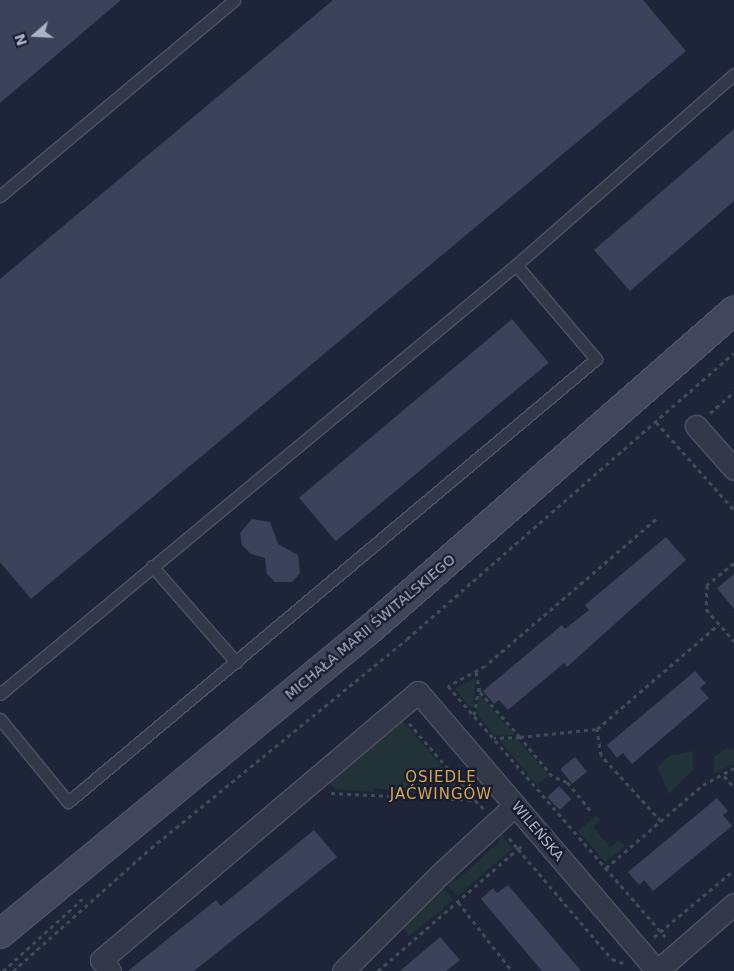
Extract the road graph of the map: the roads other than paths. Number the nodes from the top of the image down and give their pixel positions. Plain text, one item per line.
1 (234, 0) edge
2 (734, 74) edge
3 (0, 196) edge
4 (516, 265) junction
5 (734, 311) edge
6 (696, 426) road end
7 (733, 464) edge
8 (152, 566) junction
9 (236, 662) junction
10 (0, 694) edge
11 (0, 719) edge
12 (515, 805) junction
13 (734, 904) edge
14 (0, 934) edge
15 (110, 971) edge
16 (343, 971) edge
17 (657, 971) edge

1 - 3 lane
2 - 4 lane
4 - 8 lane
4 - 9 lane
5 - 14 main road, MICHAŁA MARII ŚWITALSKIEGO
6 - 7 street
8 - 9 lane
8 - 10 lane
9 - 11 lane
12 - 15 street, WILEŃSKA
12 - 16 street
12 - 17 street, WILEŃSKA
13 - 17 street

